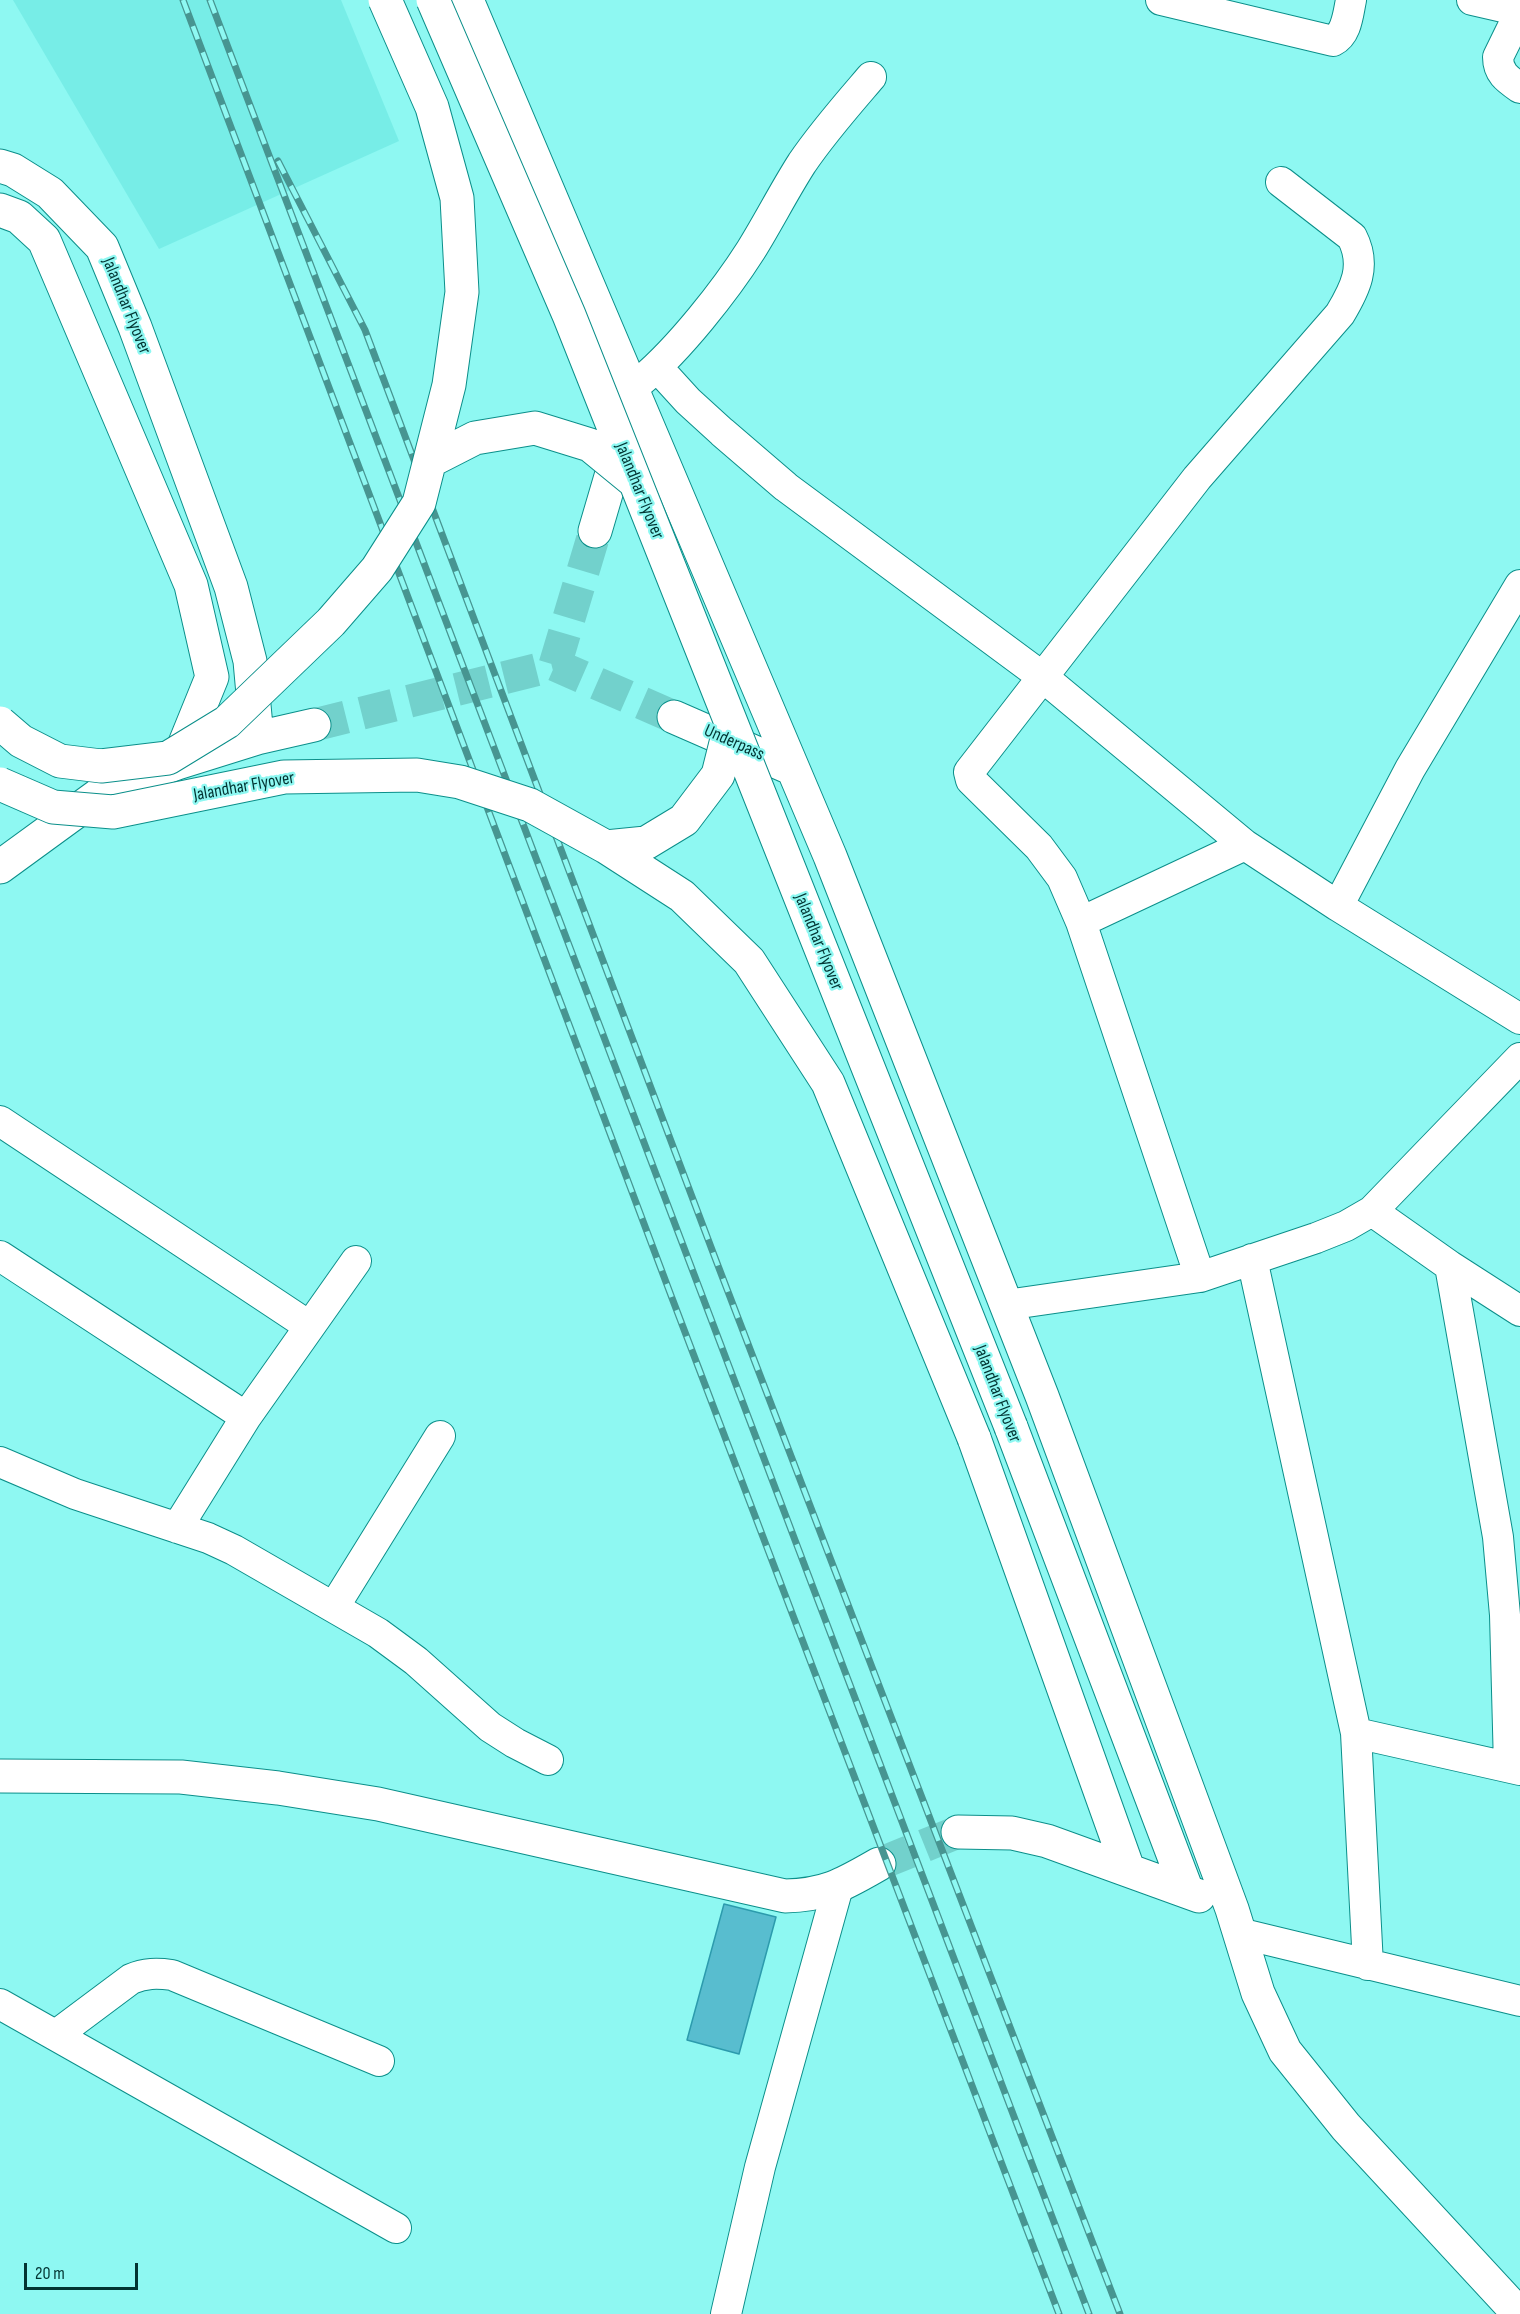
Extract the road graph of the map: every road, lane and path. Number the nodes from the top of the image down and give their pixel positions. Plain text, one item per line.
1 (386, 0) edge
2 (433, 0) edge
3 (467, 0) edge
4 (1161, 0) edge
5 (1351, 0) edge
6 (1472, 0) edge
7 (1520, 11) edge
8 (871, 77) dead end
9 (1520, 88) edge
10 (0, 165) edge
11 (1281, 182) dead end
12 (0, 210) edge
13 (657, 367) junction
14 (633, 392) junction
15 (429, 461) junction
16 (635, 482) junction
17 (595, 531) tunnel mouth
18 (1520, 585) edge
19 (1044, 678) junction
20 (674, 717) tunnel mouth
21 (0, 723) edge
22 (731, 723) junction
23 (314, 725) tunnel mouth
24 (257, 738) junction
25 (177, 763) junction
26 (793, 769) junction
27 (0, 784) edge
28 (1245, 845) junction
29 (606, 847) junction
30 (0, 867) edge
31 (1338, 906) junction
32 (1081, 922) junction
33 (1520, 1019) edge
34 (1520, 1058) edge
35 (0, 1121) edge
36 (1372, 1211) junction
37 (0, 1256) edge
38 (1252, 1259) junction
39 (356, 1261) dead end
40 (1450, 1266) junction
41 (1200, 1277) junction
42 (1006, 1305) junction
43 (1520, 1311) edge
44 (309, 1326) junction
45 (246, 1417) junction
46 (440, 1436) dead end
47 (0, 1462) edge
48 (177, 1528) junction
49 (334, 1607) junction
50 (1356, 1733) junction
51 (548, 1760) dead end
52 (1514, 1768) edge
53 (0, 1776) edge
54 (958, 1832) tunnel mouth
55 (879, 1864) tunnel mouth
56 (1128, 1869) junction
57 (838, 1887) junction
58 (1187, 1892) junction
59 (1235, 1921) junction
60 (1368, 1965) junction
61 (1520, 2001) edge
62 (0, 2004) edge
63 (56, 2036) junction
64 (379, 2061) dead end
65 (396, 2228) dead end
66 (726, 2314) edge
67 (1519, 2314) edge

1 - 15 main road, bridge
2 - 16 main road, Jalandhar Flyover, bridge
3 - 14 main road
4 - 5 street
6 - 7 street
7 - 9 street
8 - 13 street
10 - 24 main road, Jalandhar Flyover
11 - 19 street
12 - 25 main road
13 - 14 street
13 - 19 street
14 - 17 main road
14 - 26 main road
15 - 16 main road, bridge
15 - 21 main road, bridge
16 - 22 main road, Jalandhar Flyover, bridge
18 - 31 street
19 - 28 street
19 - 32 street
20 - 26 main road, Underpass
22 - 29 main road, bridge
22 - 58 main road, Jalandhar Flyover, bridge
23 - 24 main road
24 - 25 main road
25 - 30 main road
26 - 42 main road
27 - 29 main road, Jalandhar Flyover, bridge
28 - 31 street
28 - 32 street
29 - 56 main road, Jalandhar Flyover, bridge
31 - 33 street
32 - 41 street
34 - 36 street
35 - 44 street
36 - 38 street
36 - 40 street
37 - 45 street
38 - 41 street
38 - 50 street
39 - 44 street
40 - 43 street
40 - 52 street
41 - 42 street
42 - 59 main road
44 - 45 street
45 - 48 street
46 - 49 street
47 - 48 street
48 - 49 street
49 - 51 street
50 - 52 street
50 - 60 street
53 - 57 main road
54 - 56 main road
55 - 57 main road
56 - 58 main road
57 - 66 street
58 - 59 main road
59 - 60 street
59 - 67 main road
60 - 61 street
62 - 63 street
63 - 64 street
63 - 65 street

